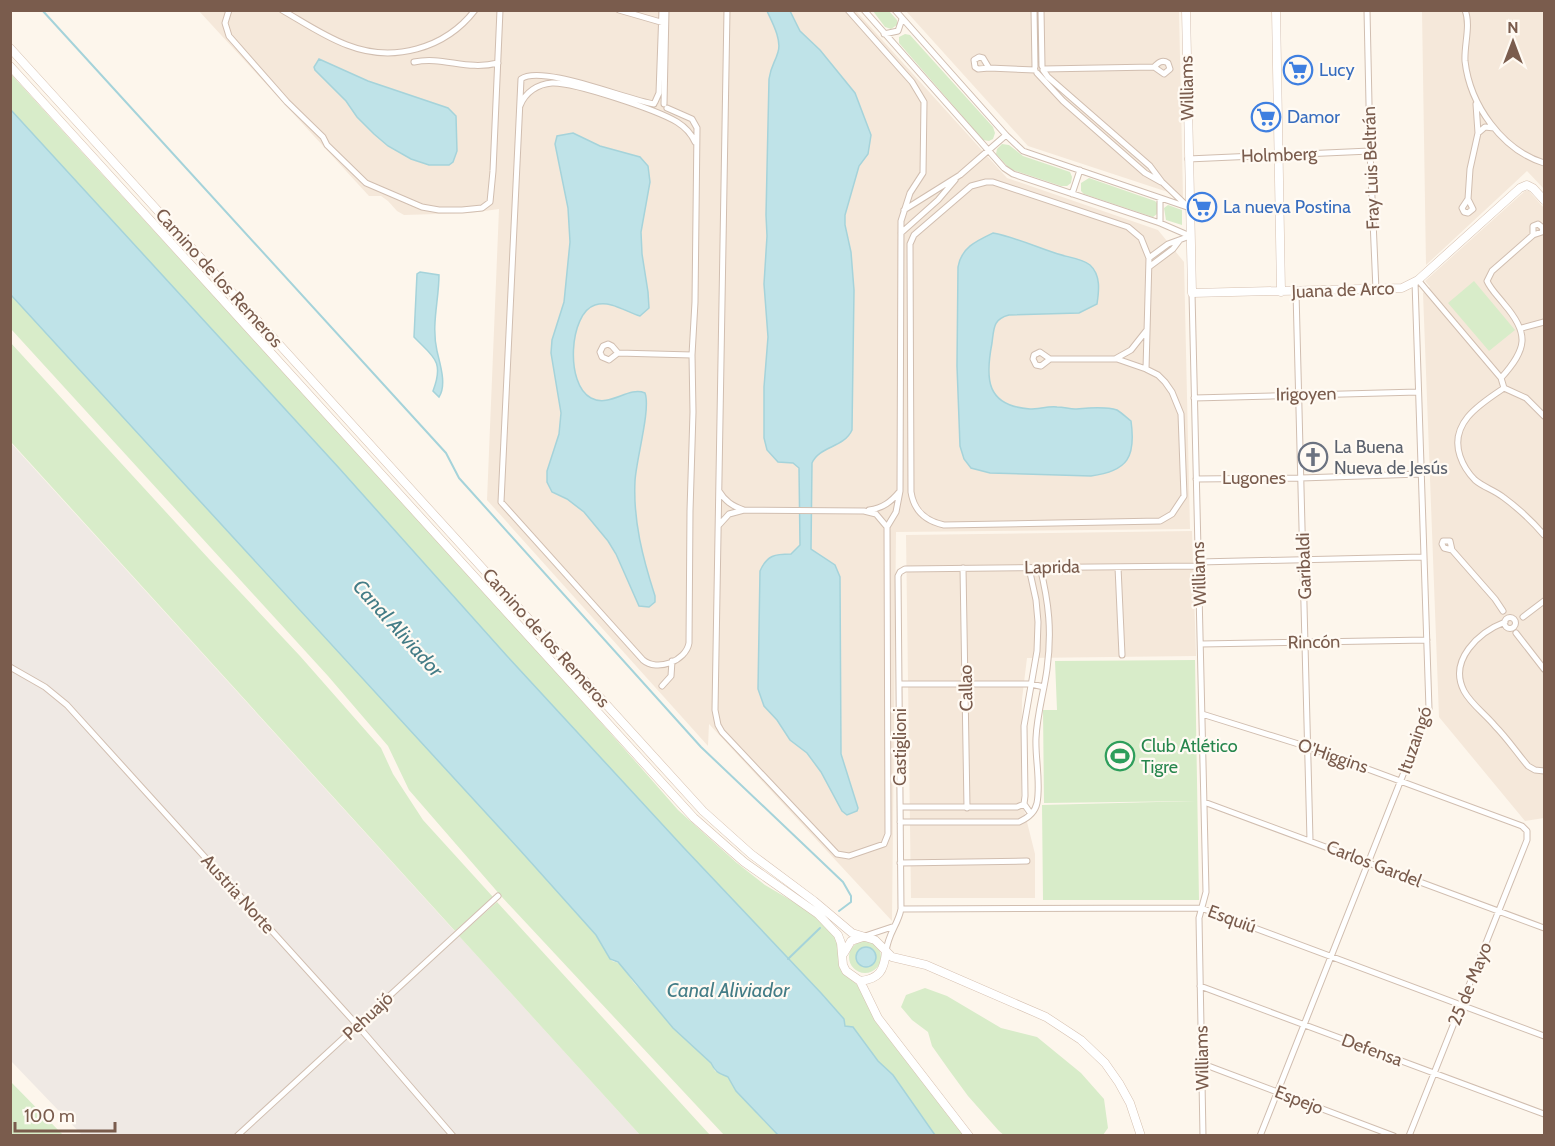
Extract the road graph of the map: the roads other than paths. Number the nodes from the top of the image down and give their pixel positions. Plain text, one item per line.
1 (229, 10) edge
2 (282, 10) edge
3 (476, 10) edge
4 (500, 10) edge
5 (619, 10) edge
6 (664, 10) edge
7 (727, 10) edge
8 (848, 10) edge
9 (895, 10) edge
10 (1034, 10) edge
11 (1041, 10) edge
12 (1186, 10) edge
13 (1276, 10) edge
14 (1367, 10) edge
15 (1465, 10) edge
16 (867, 12) edge
17 (902, 19) junction
18 (663, 23) junction
19 (884, 34) junction
20 (10, 48) edge
21 (414, 63) dead end
22 (498, 63) junction
23 (10, 66) edge
24 (1154, 67) dead end
25 (989, 68) dead end
26 (1039, 69) junction
27 (1474, 94) junction
28 (654, 106) junction
29 (665, 106) junction
30 (519, 111) junction
31 (663, 115) junction
32 (1494, 128) junction
33 (1478, 133) junction
34 (1006, 135) junction
35 (696, 144) junction
36 (988, 151) junction
37 (1370, 151) junction
38 (1279, 155) junction
39 (1188, 159) junction
40 (1545, 163) edge
41 (1080, 170) junction
42 (960, 175) junction
43 (1072, 194) junction
44 (1160, 198) junction
45 (1468, 199) dead end
46 (1545, 200) edge
47 (1190, 208) junction
48 (904, 210) junction
49 (1160, 223) junction
50 (901, 233) junction
51 (1190, 236) junction
52 (1533, 236) dead end
53 (1179, 240) junction
54 (1149, 258) junction
55 (1149, 267) junction
56 (1417, 281) junction
57 (1376, 290) junction
58 (1281, 292) junction
59 (1296, 292) junction
60 (1192, 293) junction
61 (1545, 322) edge
62 (1522, 328) junction
63 (1146, 331) junction
64 (618, 353) dead end
65 (692, 355) junction
66 (1050, 359) dead end
67 (1115, 359) junction
68 (1146, 369) junction
69 (1501, 378) junction
70 (1504, 388) junction
71 (1418, 392) junction
72 (1299, 394) junction
73 (1194, 398) junction
74 (1545, 416) edge
75 (1420, 474) junction
76 (1196, 478) junction
77 (1301, 478) junction
78 (719, 490) junction
79 (900, 491) junction
80 (744, 510) junction
81 (864, 511) junction
82 (718, 526) junction
83 (887, 527) junction
84 (1545, 535) edge
85 (1452, 550) dead end
86 (1423, 557) junction
87 (1304, 559) junction
88 (1199, 564) junction
89 (1040, 567) junction
90 (1118, 567) junction
91 (963, 568) junction
92 (1029, 568) junction
93 (905, 569) joint
94 (1545, 601) edge
95 (1510, 623) junction
96 (1427, 640) junction
97 (1306, 642) junction
98 (1201, 644) junction
99 (1122, 655) dead end
100 (672, 661) junction
101 (10, 667) edge
102 (1545, 669) edge
103 (899, 684) junction
104 (966, 684) junction
105 (1032, 684) junction
106 (662, 686) dead end
107 (1044, 687) junction
108 (1202, 714) junction
109 (1308, 747) junction
110 (1545, 771) edge
111 (1401, 780) junction
112 (1204, 802) junction
113 (1024, 804) junction
114 (900, 807) junction
115 (967, 808) junction
116 (1031, 814) junction
117 (900, 822) junction
118 (1527, 831) joint
119 (1310, 840) junction
120 (1027, 861) dead end
121 (1368, 863) junction
122 (900, 864) junction
123 (498, 896) dead end
124 (1201, 908) junction
125 (901, 909) junction
126 (1499, 911) junction
127 (893, 926) junction
128 (1545, 928) edge
129 (865, 936) junction
130 (886, 952) junction
131 (1330, 956) junction
132 (843, 958) junction
133 (860, 981) junction
134 (1200, 986) junction
135 (1461, 1005) junction
136 (1304, 1024) junction
137 (357, 1026) junction
138 (1545, 1036) edge
139 (1203, 1064) junction
140 (1434, 1073) junction
141 (1277, 1092) junction
142 (1545, 1114) edge
143 (237, 1136) edge
144 (453, 1136) edge
145 (969, 1136) edge
146 (1141, 1136) edge
147 (1203, 1136) edge
148 (1260, 1136) edge
149 (1394, 1136) edge
150 (1409, 1136) edge

1 - 22 street
2 - 3 street
4 - 22 street
5 - 18 street
6 - 18 street
7 - 78 street
8 - 48 street
9 - 17 street
10 - 26 street
11 - 26 street
12 - 39 main road, Williams
13 - 38 main road
14 - 37 street, Fray Luis Beltrán
15 - 27 street
16 - 19 street
17 - 19 street
17 - 34 street
18 - 28 street
18 - 29 street
19 - 36 street
20 - 129 main road, Camino de los Remeros
21 - 22 street
23 - 132 main road, Camino de los Remeros
24 - 26 street
25 - 26 street
26 - 47 street
27 - 32 street
27 - 33 street
28 - 29 street
28 - 30 street
28 - 30 street
28 - 31 street
29 - 31 street
29 - 35 street
30 - 100 street
31 - 35 street
32 - 33 street
32 - 40 street
33 - 45 street
34 - 36 street
34 - 41 street
35 - 65 street
36 - 42 street
36 - 43 street
37 - 38 street, Holmberg
37 - 57 street, Fray Luis Beltrán
38 - 39 street, Holmberg
38 - 58 main road
39 - 47 main road, Williams
41 - 43 street
41 - 44 street
42 - 48 street
42 - 50 street
43 - 49 street
44 - 47 street
44 - 49 street
46 - 56 main road, Juana de Arco
47 - 51 main road, Williams
48 - 50 street
49 - 51 street
50 - 79 street
51 - 53 street
51 - 60 main road, Williams
52 - 62 street
53 - 54 street
53 - 55 street
54 - 55 street
54 - 68 street
55 - 63 street
56 - 57 main road, Juana de Arco
56 - 69 street
56 - 71 street, Ituzaingó
57 - 59 main road, Juana de Arco
58 - 59 main road, Juana de Arco
58 - 60 main road, Juana de Arco
59 - 72 street, Garibaldi
60 - 73 street, Williams
61 - 62 street
62 - 69 street
63 - 67 street
63 - 68 street
64 - 65 street
65 - 100 street
66 - 67 street
67 - 68 street
69 - 70 street
70 - 74 street
70 - 84 street
71 - 72 street, Irigoyen
71 - 75 street, Ituzaingó
72 - 73 street, Irigoyen
72 - 77 street, Garibaldi
73 - 76 street, Williams
75 - 77 street, Lugones
75 - 86 street, Ituzaingó
76 - 77 street, Lugones
76 - 88 street, Williams
77 - 87 street, Garibaldi
78 - 80 street
78 - 82 street
79 - 81 street
79 - 83 street
80 - 81 street
80 - 82 street
81 - 83 street
82 - 83 street
85 - 95 street
86 - 87 street, Laprida
86 - 96 street, Ituzaingó
87 - 88 street, Laprida
87 - 97 street, Garibaldi
88 - 90 street, Laprida
88 - 98 street, Williams
89 - 90 street, Laprida
89 - 92 street, Laprida
89 - 107 street
90 - 99 street
91 - 92 street, Laprida
91 - 93 street, Laprida
91 - 104 street, Callao
92 - 105 street
93 - 103 street, Castiglioni
94 - 95 street
95 - 102 street
95 - 110 street
96 - 97 street, Rincón
96 - 111 street, Ituzaingó
97 - 98 street, Rincón
97 - 109 street, Garibaldi
98 - 108 street, Williams
100 - 106 street
101 - 137 street, Austria Norte
103 - 104 street
103 - 114 street, Castiglioni
104 - 105 street
104 - 115 street, Callao
105 - 107 street
105 - 113 street
107 - 116 street
108 - 109 street, O'Higgins
108 - 112 street, Williams
109 - 111 street, O'Higgins
109 - 119 street, Garibaldi
111 - 118 street, O'Higgins
111 - 121 street, Ituzaingó
112 - 119 street, Carlos Gardel
112 - 124 street, Williams
113 - 115 street
113 - 116 street
114 - 115 street
114 - 117 street, Castiglioni
116 - 117 street
117 - 122 street, Castiglioni
118 - 126 street, 25 de Mayo
119 - 121 street, Carlos Gardel
120 - 122 street
121 - 126 street, Carlos Gardel
121 - 131 street, Ituzaingó
122 - 125 street, Castiglioni
123 - 137 street, Pehuajó
124 - 125 street, Esquiú
124 - 131 street, Esquiú
124 - 134 street, Williams
125 - 127 street, Castiglioni
126 - 128 street, Carlos Gardel
126 - 135 street, 25 de Mayo
127 - 129 street
127 - 130 street, Castiglioni
129 - 130 main road, Camino de los Remeros
129 - 132 main road
130 - 133 main road
130 - 146 main road, Camino de los Remeros
131 - 135 street, Esquiú
131 - 136 street, Ituzaingó
132 - 133 main road, Camino de los Remeros
133 - 145 main road, Camino de los Remeros
134 - 136 street, Defensa
134 - 139 street, Williams
135 - 138 street, Esquiú
135 - 140 street, 25 de Mayo
136 - 140 street, Defensa
136 - 141 street, Ituzaingó
137 - 143 street, Pehuajó
137 - 144 street, Austria Norte
139 - 141 street, Espejo
139 - 147 street, Williams
140 - 142 street, Defensa
140 - 150 street, 25 de Mayo
141 - 148 street, Ituzaingó
141 - 149 street, Espejo

